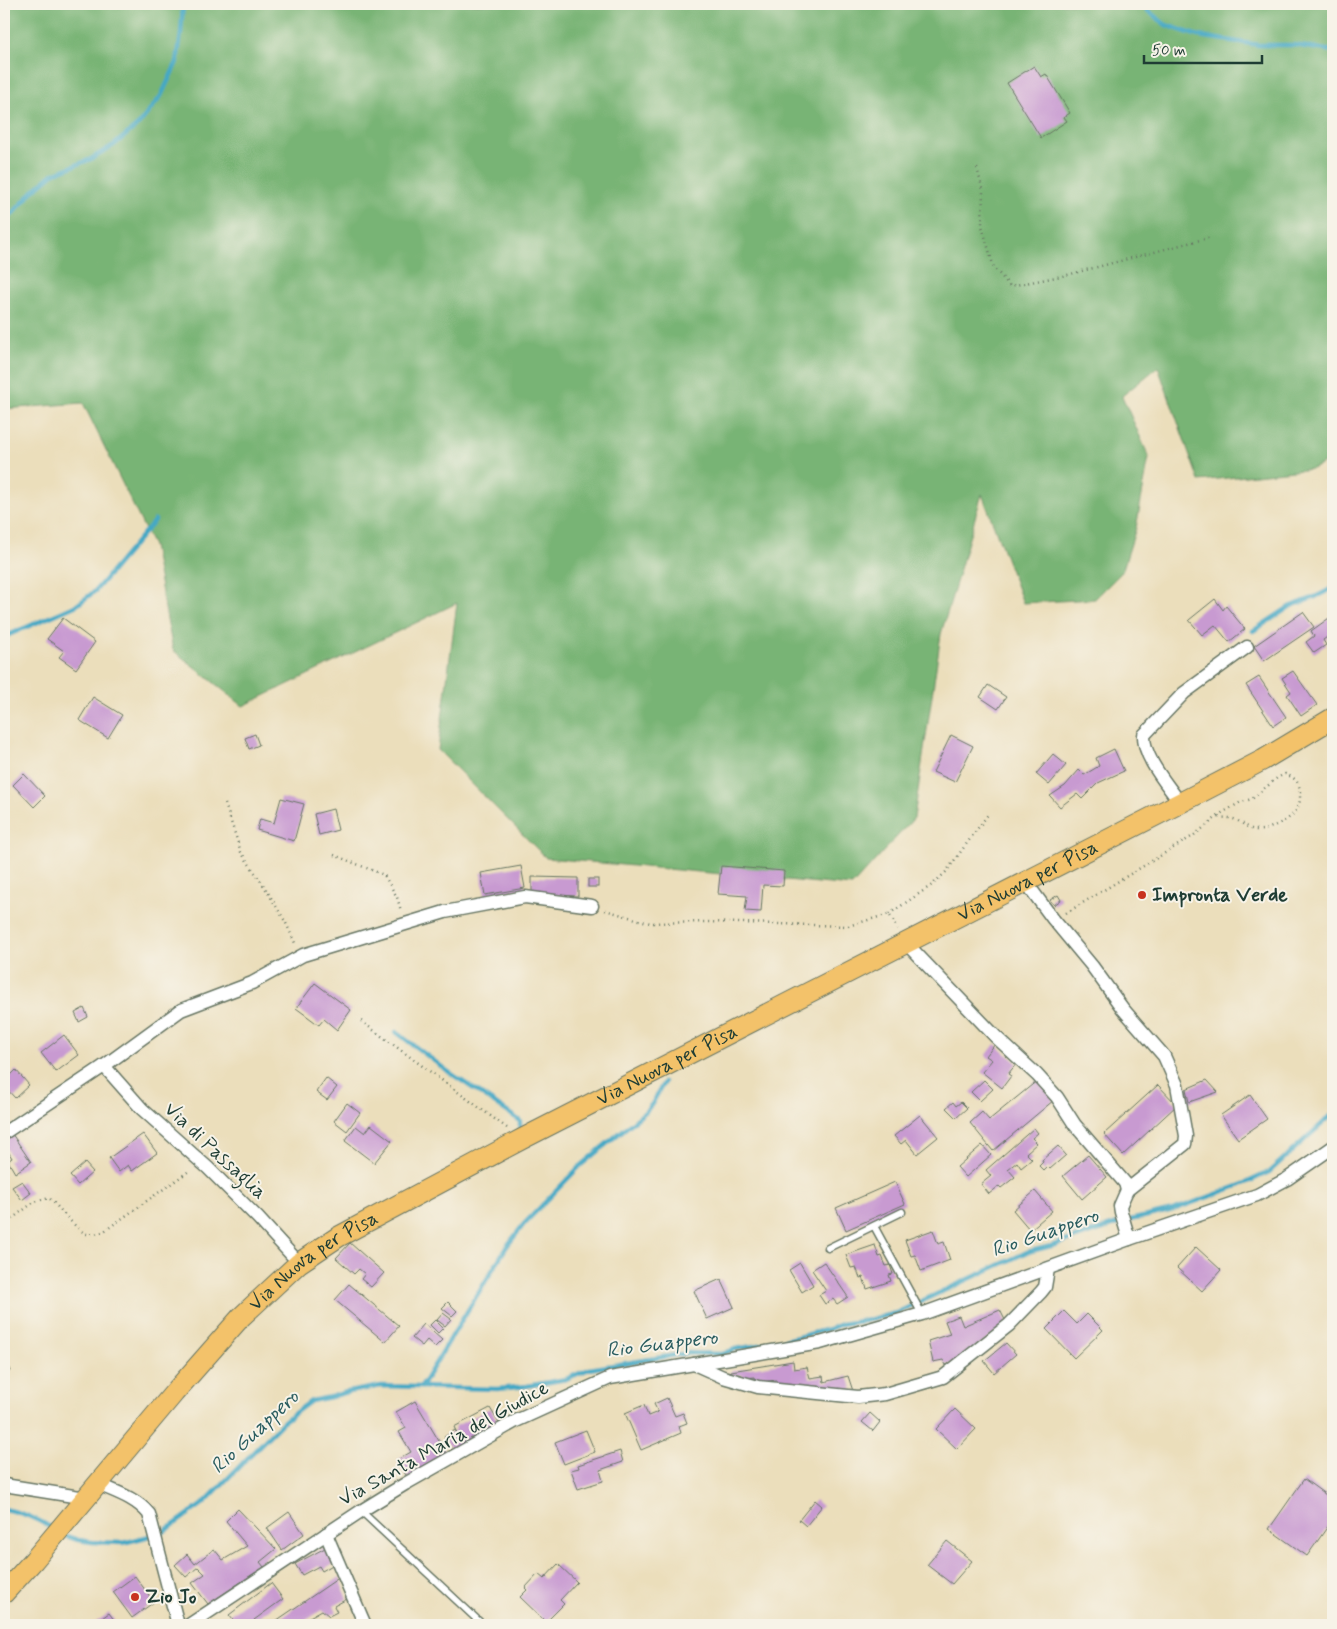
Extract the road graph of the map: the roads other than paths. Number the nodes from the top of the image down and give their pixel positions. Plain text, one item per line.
1 (1247, 647) dead end
2 (1333, 718) edge
3 (1180, 803) junction
4 (1025, 881) junction
5 (592, 906) road end
6 (906, 943) junction
7 (104, 1066) junction
8 (4, 1133) edge
9 (1333, 1147) edge
10 (1127, 1190) junction
11 (902, 1212) dead end
12 (874, 1226) junction
13 (1128, 1236) junction
14 (828, 1248) dead end
15 (299, 1263) junction
16 (1048, 1270) junction
17 (920, 1311) junction
18 (694, 1364) junction
19 (4, 1485) edge
20 (87, 1497) junction
21 (361, 1510) junction
22 (326, 1534) junction
23 (4, 1593) edge
24 (178, 1625) edge
25 (189, 1625) edge
26 (365, 1625) edge
27 (483, 1625) edge

1 - 3 street
2 - 3 main road, Via Nuova per Pisa
3 - 4 main road, Via Nuova per Pisa
4 - 6 main road, Via Nuova per Pisa
4 - 10 street
5 - 7 street
6 - 10 street
6 - 15 main road, Via Nuova per Pisa
7 - 8 street
7 - 15 street, Via di Passaglia
9 - 13 street, Via Santa Maria del Giudice
10 - 13 street
11 - 12 lane
12 - 14 lane
12 - 17 lane
13 - 16 street, Via Santa Maria del Giudice
15 - 20 main road, Via Nuova per Pisa
16 - 17 street, Via Santa Maria del Giudice
16 - 18 street
17 - 18 street, Via Santa Maria del Giudice
18 - 21 street, Via Santa Maria del Giudice
19 - 20 street
20 - 23 main road, Via Nuova per Pisa
20 - 24 street
21 - 22 street, Via Santa Maria del Giudice
21 - 27 lane
22 - 25 street, Via Santa Maria del Giudice
22 - 26 street

